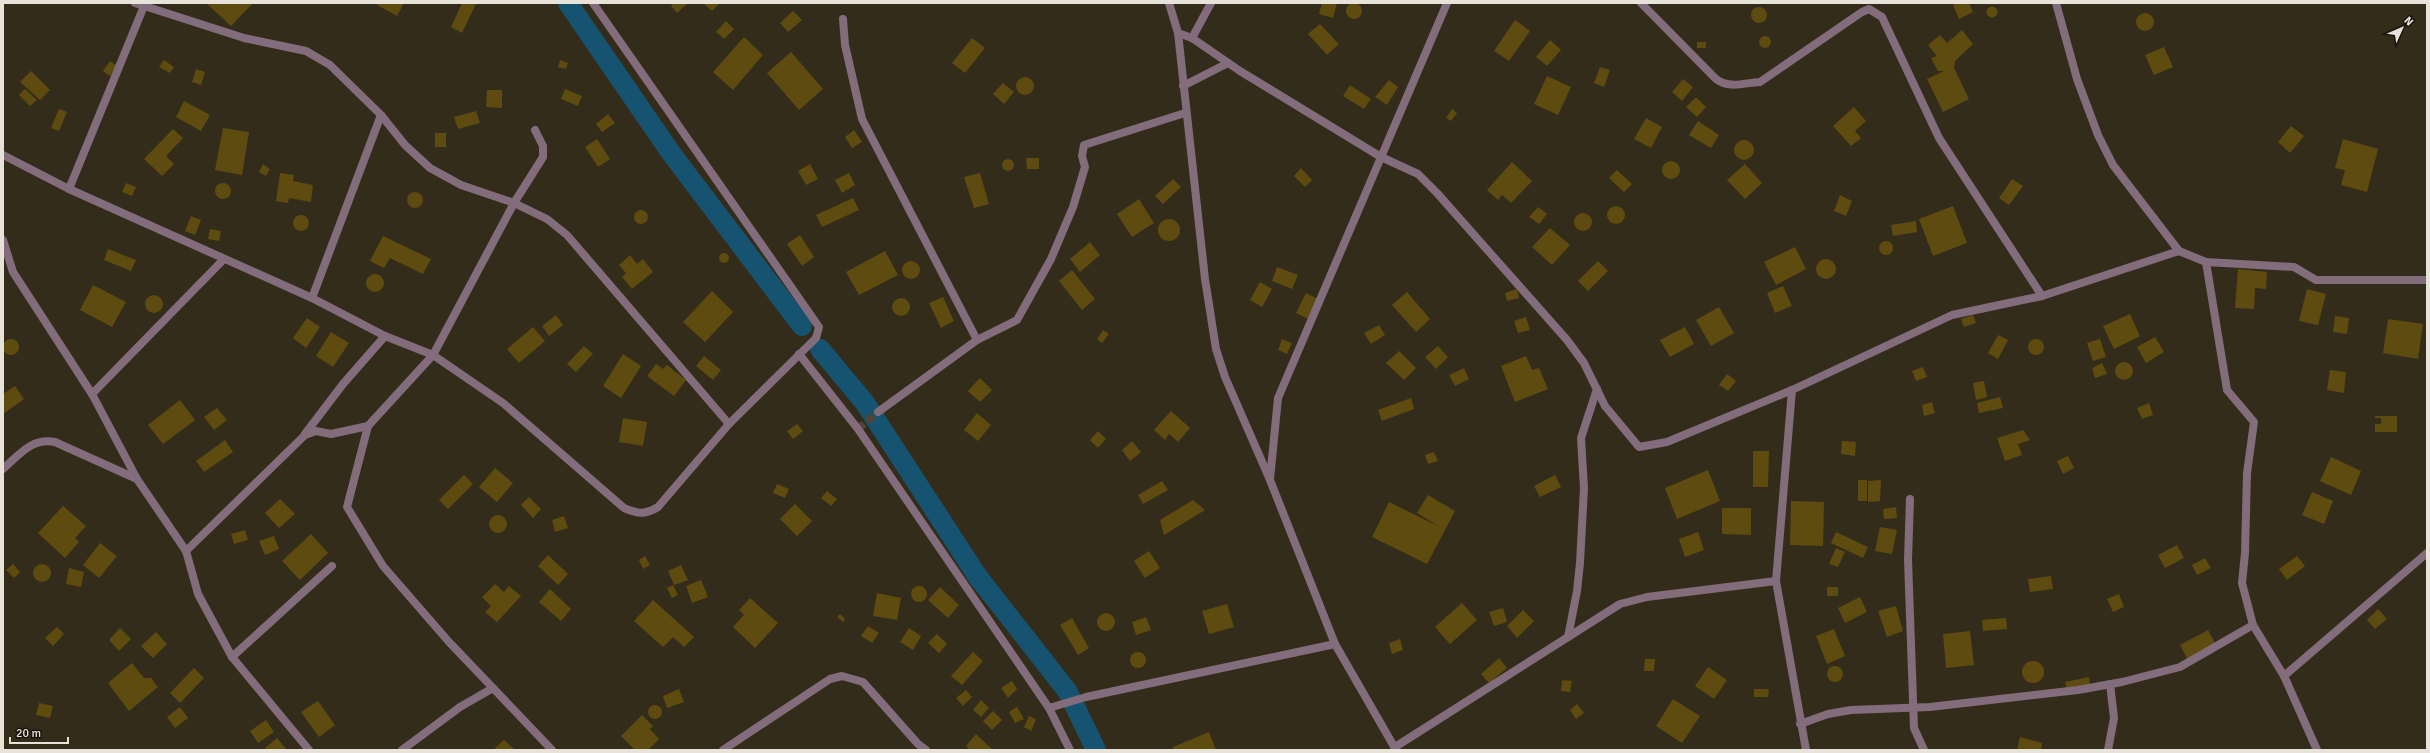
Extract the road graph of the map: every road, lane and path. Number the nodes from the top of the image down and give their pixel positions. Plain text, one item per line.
1 (135, 3) edge
2 (1169, 3) edge
3 (1210, 3) edge
4 (1447, 3) edge
5 (1641, 3) edge
6 (2056, 3) edge
7 (597, 4) edge
8 (144, 6) junction
9 (843, 19) dead end
10 (1178, 33) junction
11 (1192, 38) junction
12 (1228, 63) junction
13 (1183, 86) junction
14 (1185, 113) junction
15 (381, 115) junction
16 (535, 130) dead end
17 (3, 155) edge
18 (1380, 157) junction
19 (69, 188) junction
20 (514, 203) junction
21 (3, 242) edge
22 (2179, 251) junction
23 (224, 259) junction
24 (2206, 262) junction
25 (2427, 280) edge
26 (2042, 296) junction
27 (312, 298) junction
28 (385, 336) junction
29 (976, 340) junction
30 (799, 354) junction
31 (433, 355) junction
32 (1597, 389) junction
33 (1792, 390) junction
34 (92, 394) junction
35 (878, 412) tunnel mouth
36 (729, 424) junction
37 (368, 426) junction
38 (305, 435) junction
39 (15, 458) junction
40 (3, 459) edge
41 (3, 469) edge
42 (137, 479) junction
43 (1270, 480) junction
44 (1910, 499) dead end
45 (186, 551) junction
46 (2427, 553) edge
47 (332, 566) dead end
48 (1776, 581) junction
49 (2253, 625) junction
50 (1568, 637) junction
51 (1335, 644) junction
52 (232, 657) junction
53 (2284, 676) junction
54 (2110, 684) junction
55 (493, 688) junction
56 (1049, 708) junction
57 (1914, 708) junction
58 (1800, 724) junction
59 (1395, 748) edge
60 (310, 750) edge
61 (402, 750) edge
62 (552, 750) edge
63 (723, 750) edge
64 (926, 750) edge
65 (1070, 750) edge
66 (1806, 750) edge
67 (1924, 750) edge
68 (2108, 750) edge
69 (2317, 750) edge

1 - 8 street
2 - 10 street
3 - 11 street
4 - 18 street
5 - 26 street
6 - 22 street
7 - 30 street
8 - 15 street
8 - 19 street
9 - 29 street
10 - 11 street
10 - 13 street
11 - 12 street
12 - 13 street
12 - 18 street
13 - 14 street
14 - 29 street
14 - 43 street
15 - 20 street
15 - 27 street
16 - 20 street
17 - 19 street
18 - 32 street
18 - 43 street
19 - 23 street
20 - 31 street
20 - 36 street
21 - 34 street
22 - 24 street
22 - 26 street
23 - 27 street
23 - 34 street
24 - 25 street
24 - 49 street
26 - 33 street
27 - 28 street
28 - 31 street
28 - 38 street
29 - 35 street
30 - 36 street
30 - 56 street
31 - 36 street
31 - 37 street
32 - 33 street
32 - 50 street
33 - 48 street
34 - 42 street
37 - 38 street
37 - 55 street
38 - 45 street
39 - 40 street
39 - 41 street
39 - 42 street
42 - 45 street
43 - 51 street
44 - 57 street
45 - 52 street
46 - 53 street
47 - 52 street
48 - 50 street
48 - 58 street
49 - 53 street
49 - 54 street
50 - 59 street
51 - 56 street
51 - 59 street
52 - 60 street
53 - 69 street
54 - 57 street
54 - 68 street
55 - 61 street
55 - 62 street
56 - 65 street
57 - 58 street
57 - 67 street
58 - 66 street
63 - 64 street

